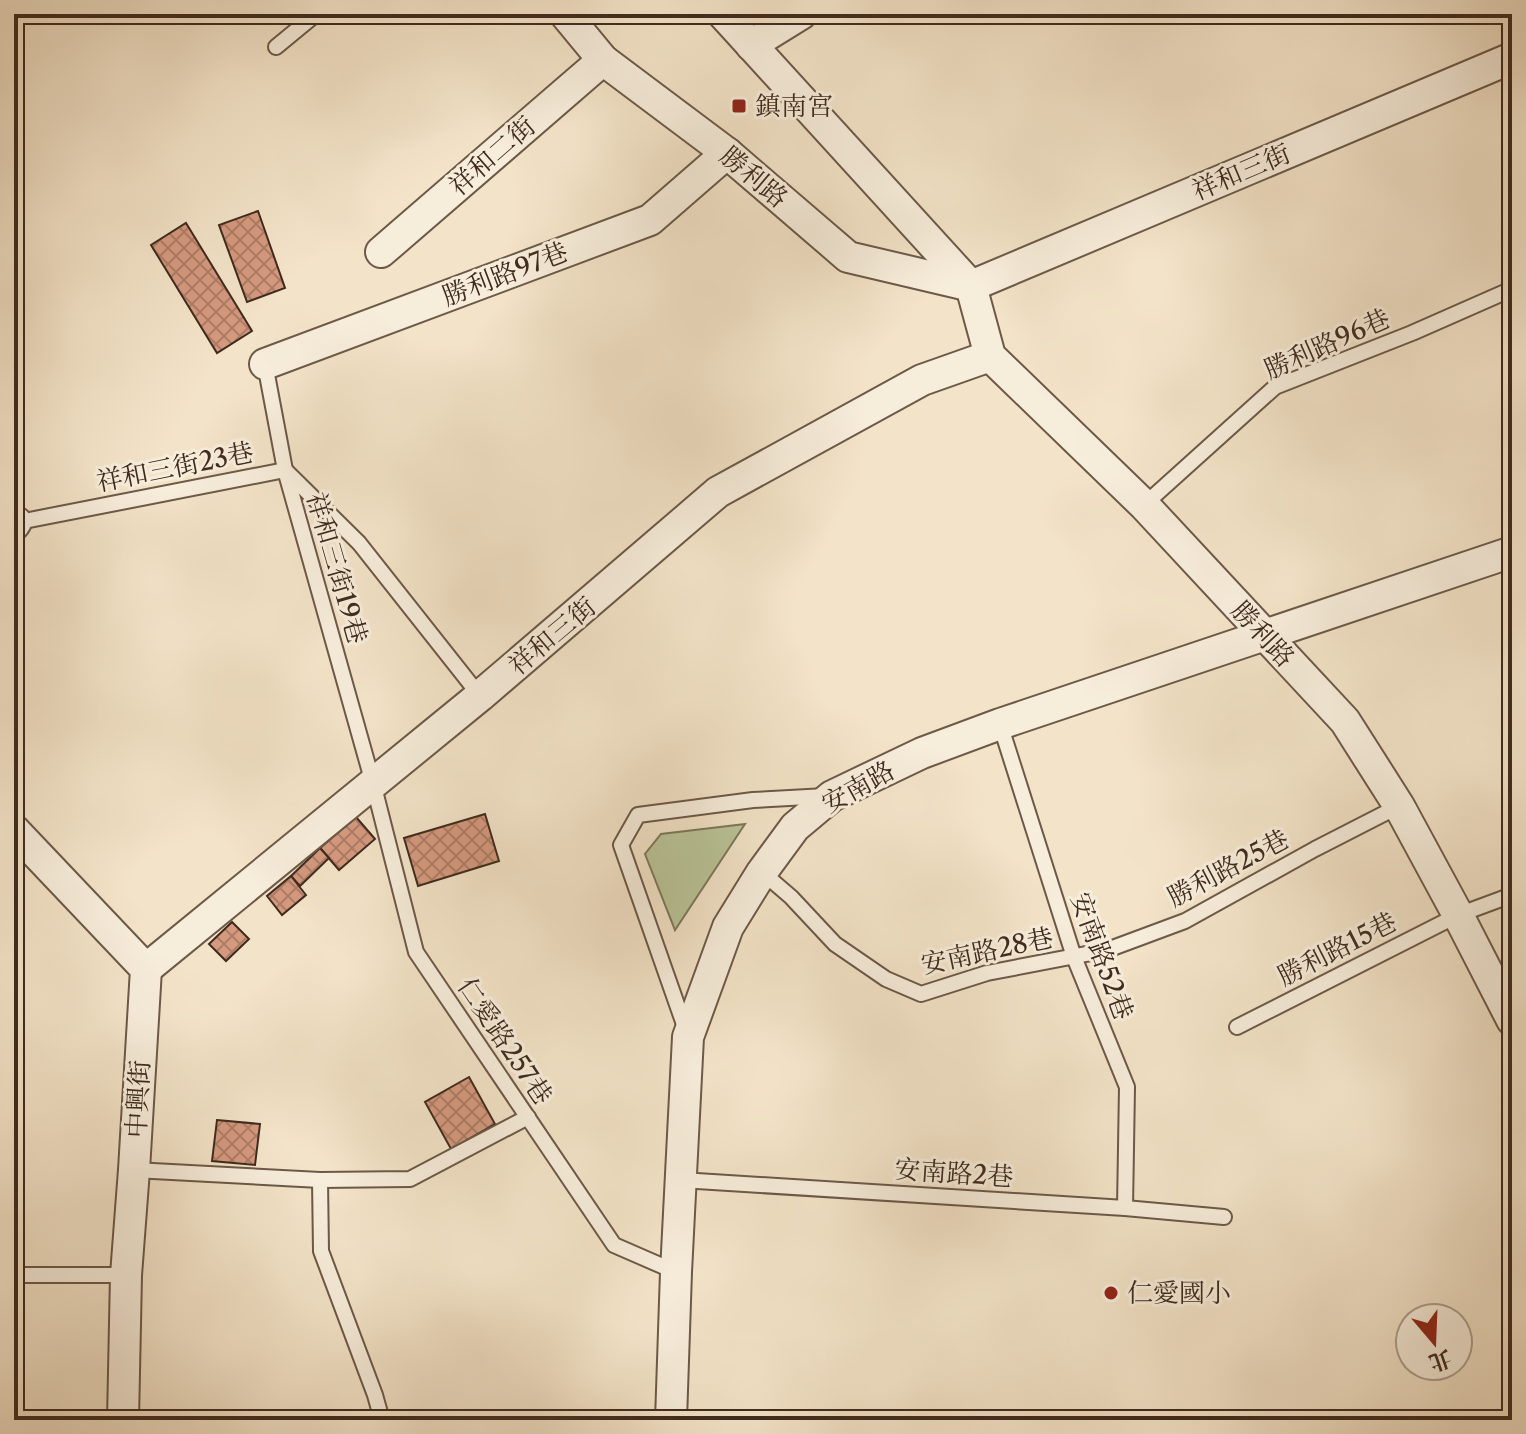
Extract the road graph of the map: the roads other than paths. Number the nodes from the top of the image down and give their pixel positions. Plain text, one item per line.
1 (316, 14) edge
2 (565, 14) edge
3 (723, 14) edge
4 (801, 14) edge
5 (751, 45) junction
6 (276, 47) dead end
7 (1512, 58) edge
8 (603, 60) junction
9 (727, 153) junction
10 (381, 252) dead end
11 (971, 286) junction
12 (1512, 289) edge
13 (990, 356) junction
14 (265, 364) joint
15 (285, 470) junction
16 (1144, 505) junction
17 (14, 523) edge
18 (1512, 552) edge
19 (1264, 635) junction
20 (480, 696) junction
21 (1000, 724) junction
22 (373, 783) junction
23 (832, 796) junction
24 (1399, 806) junction
25 (14, 830) edge
26 (762, 872) junction
27 (1512, 895) edge
28 (1458, 915) junction
29 (1074, 957) junction
30 (146, 969) junction
31 (1512, 1020) edge
32 (1237, 1027) dead end
33 (688, 1037) junction
34 (528, 1117) junction
35 (134, 1170) junction
36 (320, 1180) junction
37 (681, 1180) junction
38 (1125, 1208) junction
39 (1224, 1217) dead end
40 (676, 1272) junction
41 (14, 1275) edge
42 (126, 1275) junction
43 (123, 1420) edge
44 (382, 1420) edge
45 (671, 1420) edge

1 - 6 lane
2 - 8 street, 勝利路
3 - 5 street
4 - 5 street
5 - 11 street
7 - 11 street, 祥和三街
8 - 9 street, 勝利路
8 - 10 street, 祥和二街
9 - 11 street, 勝利路
9 - 14 street, 勝利路97巷
11 - 13 street
12 - 16 lane, 勝利路96巷
13 - 16 street, 勝利路
13 - 20 street, 祥和三街
14 - 15 lane, 祥和三街19巷
15 - 17 lane, 祥和三街23巷
15 - 20 lane, 祥和三街23巷
15 - 22 lane, 祥和三街19巷
16 - 19 street, 勝利路
18 - 19 street, 安南路
19 - 21 street, 安南路
19 - 24 street, 勝利路
20 - 22 street, 祥和三街
21 - 23 street, 安南路
21 - 29 lane, 安南路52巷
22 - 30 street, 祥和三街
22 - 34 lane, 仁愛路257巷
23 - 26 street, 安南路
23 - 33 lane
24 - 28 street, 勝利路
24 - 29 lane, 勝利路25巷
25 - 30 street
26 - 29 lane, 安南路28巷
26 - 33 street, 安南路
27 - 28 lane, 勝利路15巷
28 - 31 street, 勝利路
28 - 32 lane, 勝利路15巷
29 - 38 lane, 安南路52巷
30 - 35 street, 中興街
33 - 37 street, 安南路
34 - 36 lane
34 - 40 lane, 仁愛路257巷
35 - 36 lane
35 - 42 street, 中興街
36 - 44 lane
37 - 38 lane, 安南路2巷
37 - 40 street, 安南路
38 - 39 lane, 安南路2巷
40 - 45 street, 安南路
41 - 42 lane
42 - 43 street, 中興街

